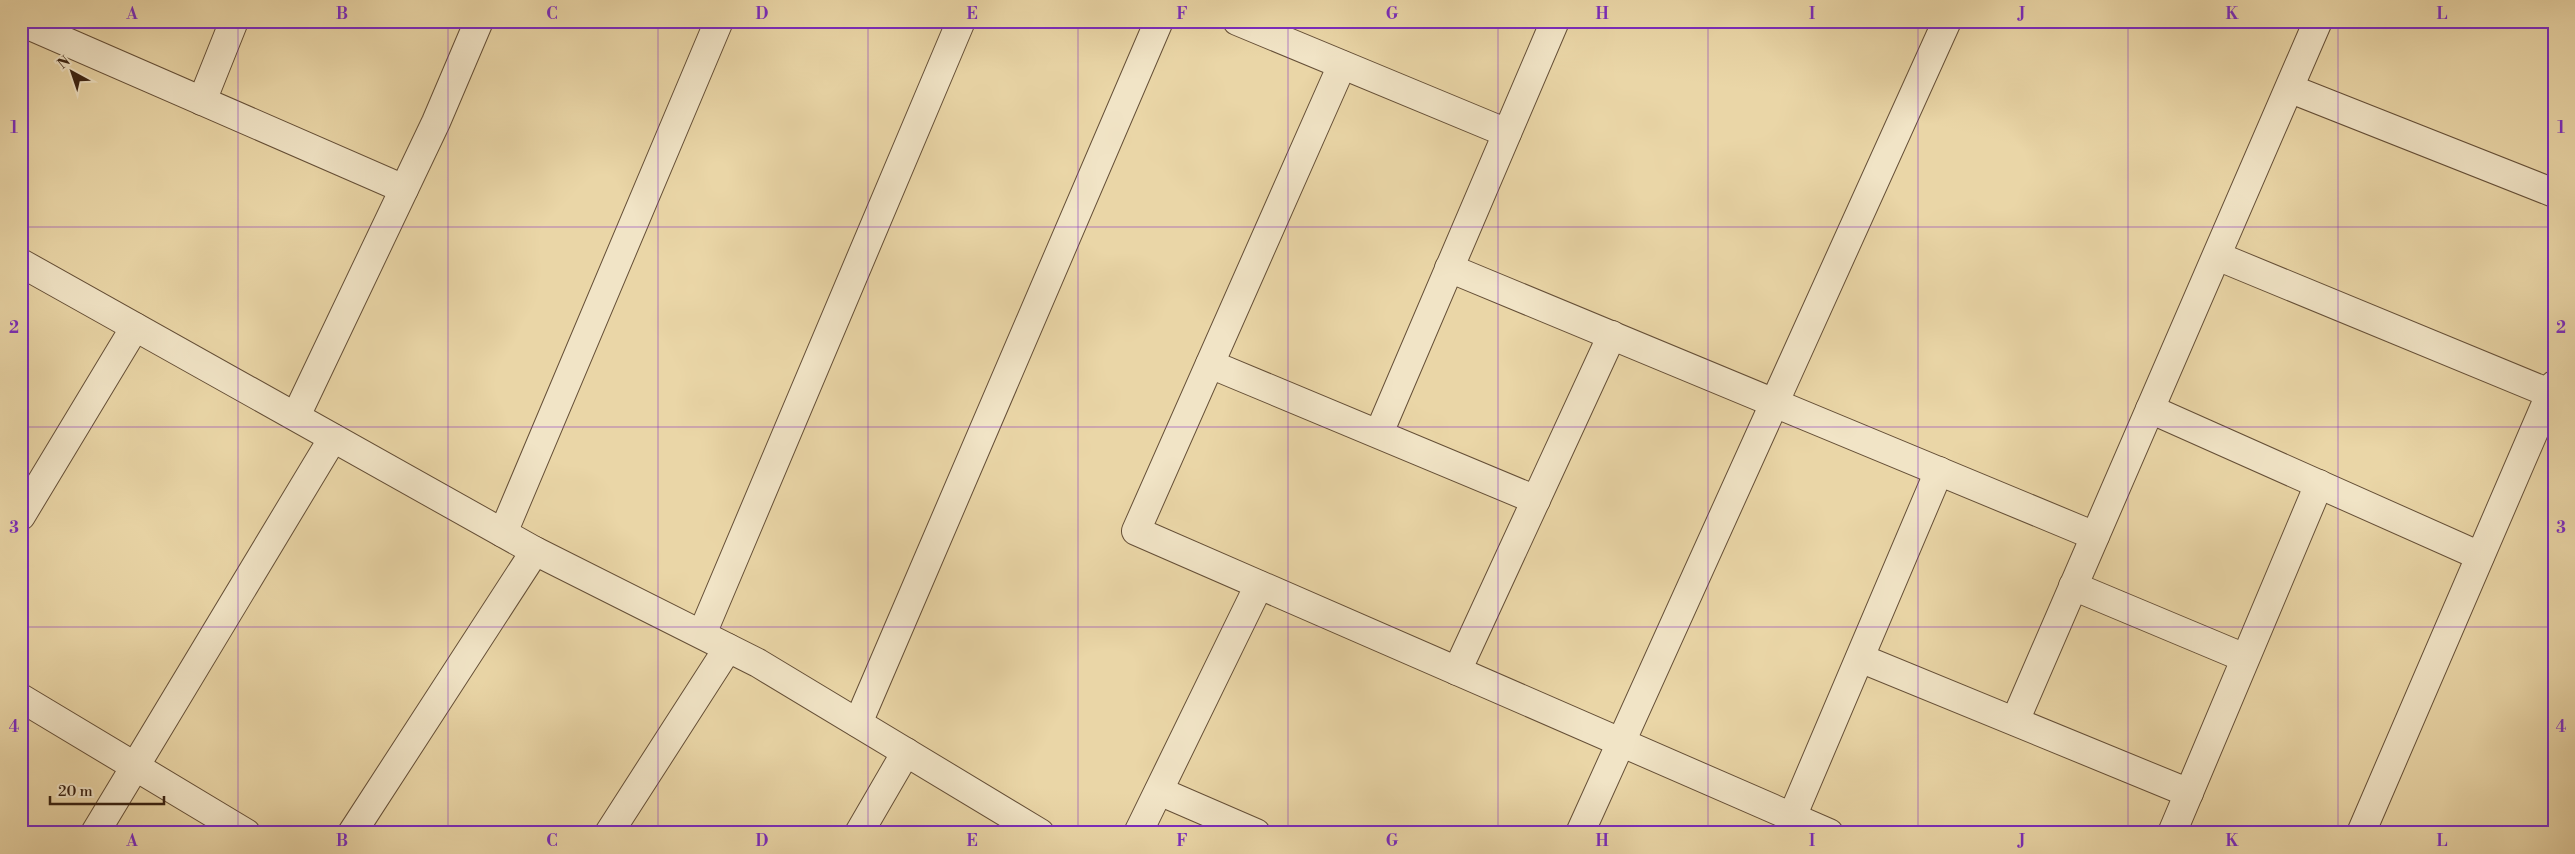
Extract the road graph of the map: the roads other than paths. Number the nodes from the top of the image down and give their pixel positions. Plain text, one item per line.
1 (234, 21) edge
2 (479, 21) edge
3 (719, 21) edge
4 (961, 21) edge
5 (1159, 21) edge
6 (1237, 21) edge
7 (1555, 21) edge
8 (1947, 21) edge
9 (2318, 21) edge
10 (21, 22) edge
11 (1342, 65) junction
12 (2291, 89) junction
13 (202, 101) junction
14 (1507, 134) junction
15 (404, 190) junction
16 (2554, 193) edge
17 (2217, 256) junction
18 (21, 263) edge
19 (1449, 268) junction
20 (135, 327) junction
21 (1612, 335) junction
22 (1210, 364) junction
23 (2553, 392) edge
24 (1775, 401) junction
25 (2150, 409) junction
26 (296, 416) junction
27 (1379, 433) junction
28 (333, 438) junction
29 (1939, 470) junction
30 (2319, 484) junction
31 (1536, 500) junction
32 (21, 516) edge
33 (503, 533) junction
34 (2095, 536) junction
35 (535, 551) junction
36 (2480, 556) junction
37 (1259, 584) junction
38 (2073, 586) junction
39 (702, 634) junction
40 (728, 648) junction
41 (1860, 658) junction
42 (2245, 658) junction
43 (1458, 671) junction
44 (21, 698) edge
45 (2014, 721) junction
46 (858, 723) junction
47 (1621, 742) junction
48 (906, 752) junction
49 (134, 766) junction
50 (1159, 791) junction
51 (2189, 793) junction
52 (1792, 817) junction
53 (95, 833) edge
54 (246, 833) edge
55 (352, 833) edge
56 (609, 833) edge
57 (859, 833) edge
58 (1040, 833) edge
59 (1138, 833) edge
60 (1256, 833) edge
61 (1580, 833) edge
62 (1829, 833) edge
63 (2172, 833) edge
64 (2361, 833) edge

1 - 13 street
2 - 15 street
3 - 33 street
4 - 39 street
5 - 46 street
6 - 11 street
7 - 14 street
8 - 24 street
9 - 12 street
10 - 13 street
11 - 14 street
11 - 22 street
12 - 16 street
12 - 17 street
13 - 15 street
14 - 19 street
15 - 26 street
17 - 23 street
17 - 25 street
18 - 20 street
19 - 21 street
19 - 27 street
20 - 26 street
20 - 32 street
21 - 24 street
21 - 31 street
22 - 27 street
22 - 37 street
23 - 36 street
24 - 29 street
24 - 47 street
25 - 30 street
25 - 34 street
26 - 28 street
27 - 31 street
28 - 33 street
28 - 49 street
29 - 34 street
29 - 41 street
30 - 36 street
30 - 42 street
31 - 43 street
33 - 35 street
34 - 38 street
35 - 39 street
35 - 55 street
36 - 64 street
37 - 43 street
37 - 50 street
38 - 42 street
38 - 45 street
39 - 40 street
40 - 46 street
40 - 56 street
41 - 45 street
41 - 52 street
42 - 51 street
43 - 47 street
44 - 49 street
45 - 51 street
46 - 48 street
47 - 52 street
47 - 61 street
48 - 57 street
48 - 58 street
49 - 53 street
49 - 54 street
50 - 59 street
50 - 60 street
51 - 63 street
52 - 62 street

